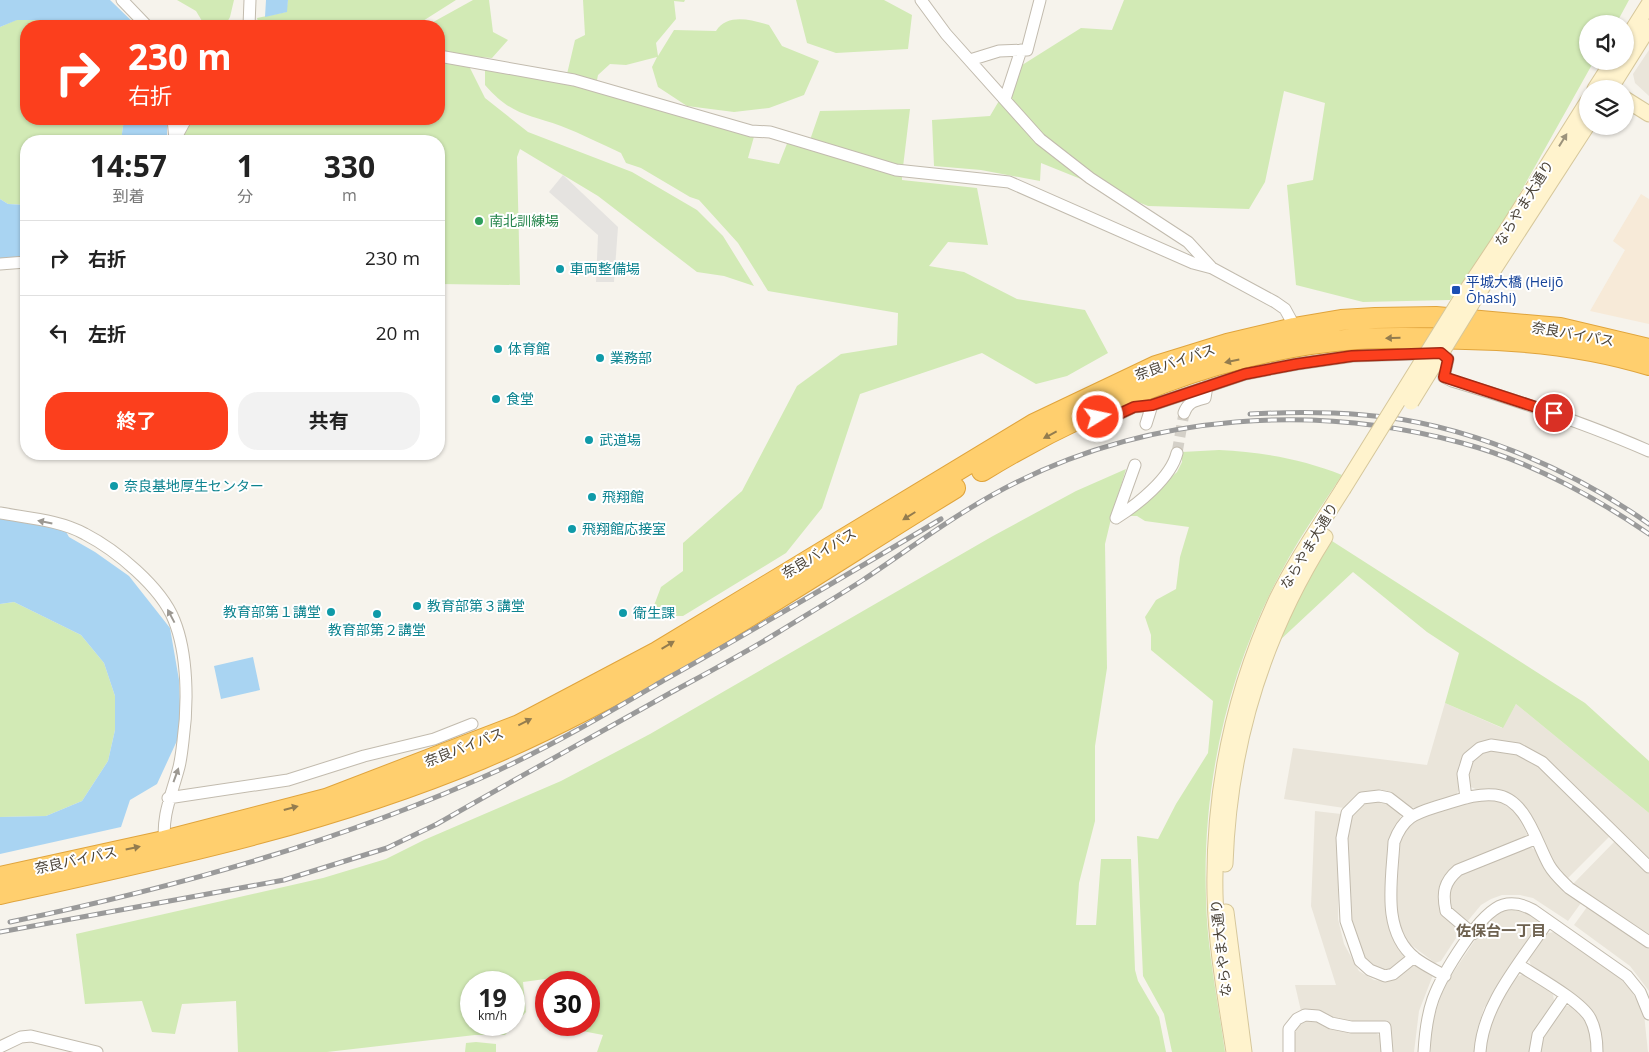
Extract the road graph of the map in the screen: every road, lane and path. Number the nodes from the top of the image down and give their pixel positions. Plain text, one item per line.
1 (122, 0) edge
2 (250, 0) edge
3 (921, 0) edge
4 (1040, 0) edge
5 (1649, 4) edge
6 (141, 20) edge
7 (249, 20) edge
8 (1649, 27) edge
9 (1634, 28) edge
10 (1021, 50) junction
11 (445, 57) edge
12 (970, 60) junction
13 (1608, 80) edge
14 (1005, 99) junction
15 (1634, 105) edge
16 (1649, 114) edge
17 (1579, 115) edge
18 (1580, 135) edge
19 (20, 262) edge
20 (0, 264) edge
21 (1212, 268) junction
22 (1466, 301) junction
23 (1436, 317) junction
24 (1290, 320) dead end
25 (1418, 337) junction
26 (1649, 337) edge
27 (1649, 349) edge
28 (1649, 365) edge
29 (1649, 378) edge
30 (1208, 386) junction
31 (1152, 405) junction
32 (1184, 413) tunnel mouth
33 (1088, 415) junction
34 (1146, 424) dead end
35 (1649, 451) edge
36 (1177, 453) tunnel mouth
37 (1135, 465) dead end
38 (1348, 490) junction
39 (0, 513) edge
40 (472, 724) dead end
41 (420, 742) junction
42 (427, 761) junction
43 (168, 798) junction
44 (1466, 798) junction
45 (1411, 815) junction
46 (1535, 840) junction
47 (166, 849) junction
48 (1649, 867) edge
49 (0, 876) edge
50 (0, 894) edge
51 (1548, 921) junction
52 (1472, 934) junction
53 (1649, 942) edge
54 (1414, 957) junction
55 (1519, 965) junction
56 (1445, 976) junction
57 (1565, 996) junction
58 (1648, 1007) edge
59 (0, 1047) edge
60 (98, 1052) edge
61 (1234, 1052) edge
62 (1244, 1052) edge
63 (1289, 1052) edge
64 (1387, 1052) edge
65 (1424, 1052) edge
66 (1480, 1052) edge
67 (1535, 1052) edge
68 (1597, 1052) edge

1 - 6 street
2 - 7 street
3 - 12 street
4 - 10 street
5 - 9 street
8 - 13 street
10 - 12 street
10 - 14 street
11 - 21 street
12 - 14 street
14 - 21 street
15 - 16 street
22 -> 17 street, ならやま大通り
18 - 22 street, ならやま大通り
19 - 20 street
21 - 24 street
22 - 38 street, ならやま大通り, bridge
23 - 26 highway
23 - 27 highway, 奈良バイパス
42 -> 23 highway, 奈良バイパス
25 - 28 highway, 奈良バイパス
25 - 29 highway
25 -> 33 highway, 奈良バイパス
30 - 31 street
30 - 32 street
30 - 35 street
31 - 33 street
31 - 34 street
33 -> 47 highway, 奈良バイパス
36 - 37 street
38 - 61 street, ならやま大通り
38 - 62 street, ならやま大通り
43 -> 39 street
40 - 41 street
41 - 42 street
41 - 43 street
47 -> 42 highway, 奈良バイパス
43 - 47 street
44 - 45 street
44 - 46 street
44 - 48 street
45 - 54 street
45 - 54 street
46 - 52 street
46 - 53 street
49 -> 47 highway, 奈良バイパス
47 - 50 highway, 奈良バイパス
51 - 52 street
51 - 55 street
51 - 58 street
52 - 56 street
54 - 56 street
55 - 57 street
55 - 66 street
56 - 65 street
57 - 67 street
57 - 68 street
59 - 60 street
63 - 64 street

